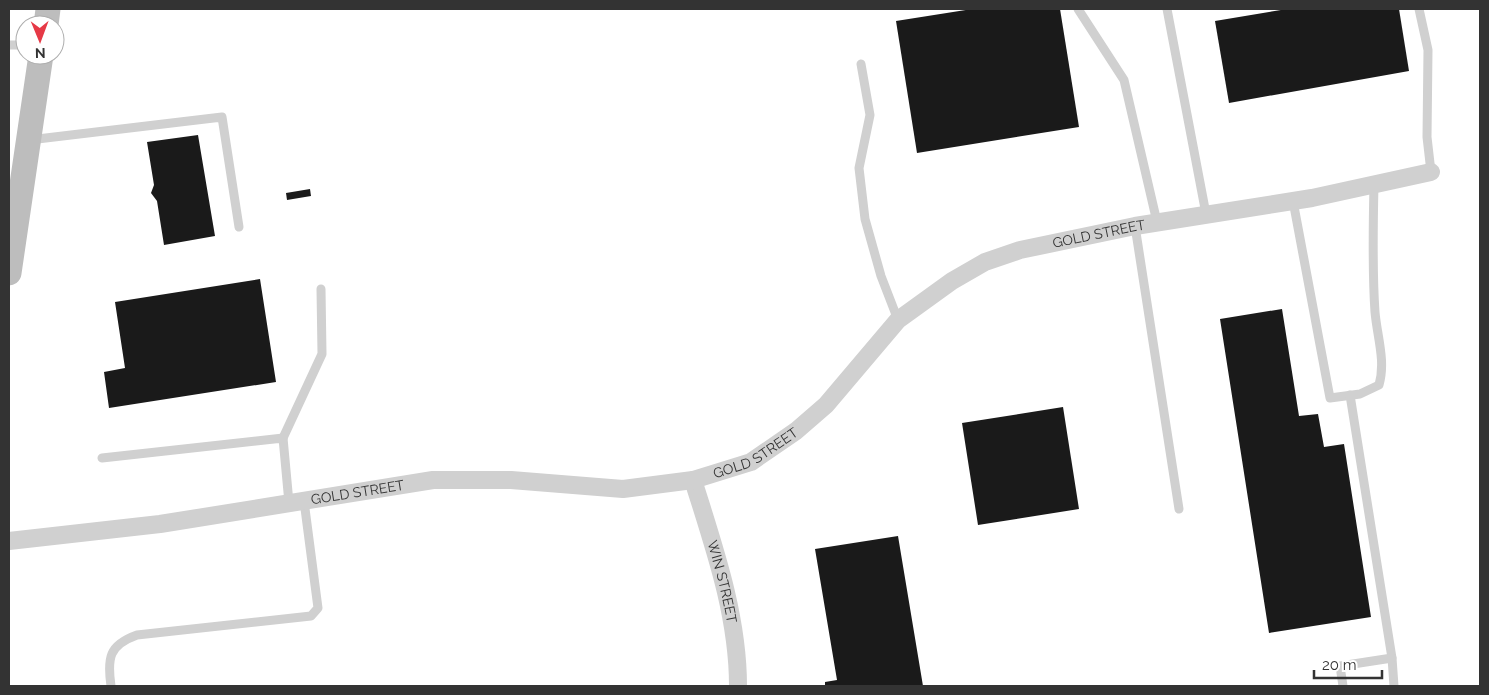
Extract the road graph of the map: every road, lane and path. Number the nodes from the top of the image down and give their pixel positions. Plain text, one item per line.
1 (1078, 9) edge
2 (1167, 9) edge
3 (1419, 9) edge
4 (861, 64) dead end
5 (40, 65) edge
6 (29, 140) junction
7 (1431, 172) joint
8 (1374, 184) junction
9 (1294, 201) junction
10 (1206, 214) junction
11 (1157, 222) junction
12 (1135, 226) junction
13 (239, 227) dead end
14 (11, 240) edge
15 (9, 273) edge
16 (321, 289) dead end
17 (898, 320) junction
18 (1350, 395) junction
19 (283, 438) junction
20 (102, 458) dead end
21 (693, 480) junction
22 (296, 502) junction
23 (1179, 510) dead end
24 (9, 541) edge
25 (1392, 658) junction
26 (111, 686) edge
27 (738, 686) edge
28 (1343, 686) edge
29 (1394, 686) edge

1 - 11 lane
2 - 10 lane
3 - 7 lane
4 - 17 lane
5 - 6 main road
6 - 13 lane
6 - 14 main road
7 - 8 street, GOLD STREET
8 - 9 street, GOLD STREET
8 - 18 lane
9 - 10 street, GOLD STREET
9 - 18 lane
10 - 11 street, GOLD STREET
11 - 12 street, GOLD STREET
12 - 17 street, GOLD STREET
12 - 23 lane
14 - 15 main road
16 - 19 lane
17 - 21 street, GOLD STREET
18 - 25 lane
19 - 20 lane
19 - 22 lane
21 - 22 street, GOLD STREET
21 - 27 street, WIN STREET
22 - 24 street, GOLD STREET
22 - 26 lane
25 - 28 lane
25 - 29 lane

